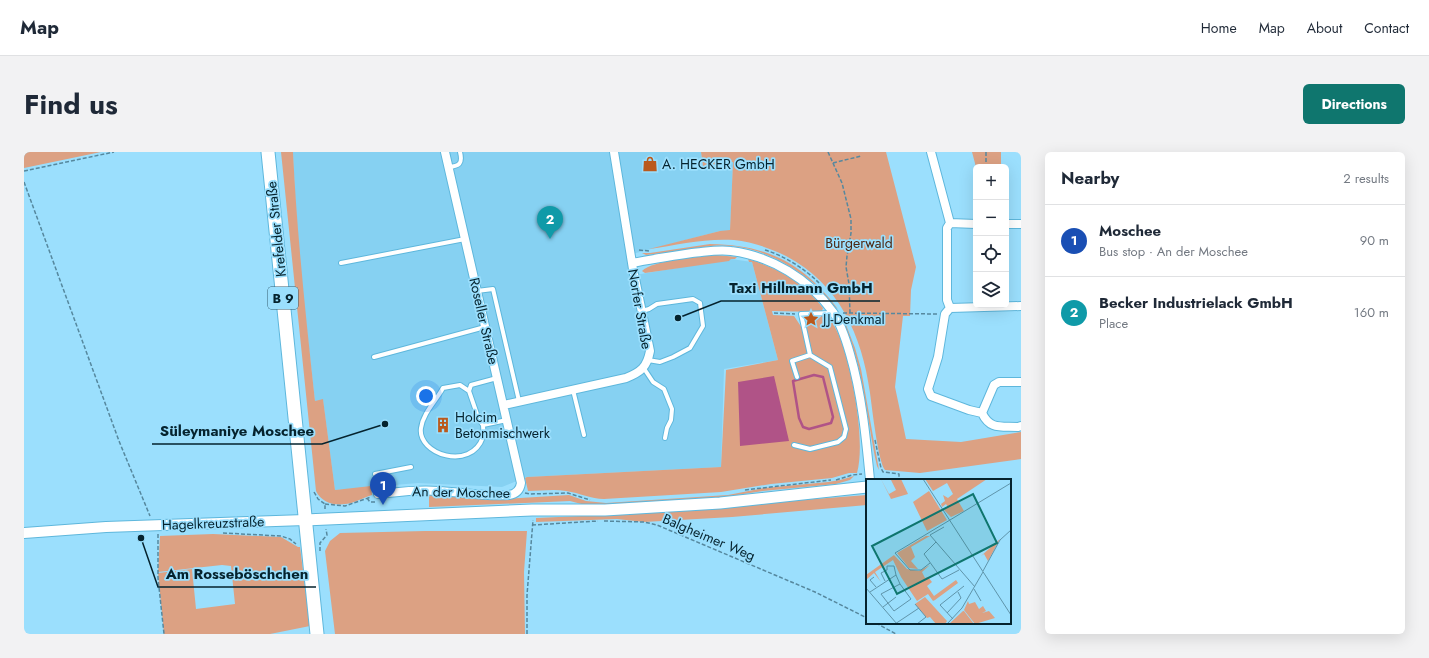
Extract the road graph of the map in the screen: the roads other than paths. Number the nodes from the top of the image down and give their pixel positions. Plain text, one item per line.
1 (268, 152) edge
2 (445, 152) edge
3 (460, 152) edge
4 (614, 152) edge
5 (932, 152) edge
6 (448, 167) junction
7 (950, 223) junction
8 (973, 224) edge
9 (1009, 224) edge
10 (1021, 224) edge
11 (465, 239) junction
12 (341, 263) dead end
13 (632, 263) junction
14 (477, 291) junction
15 (1021, 306) edge
16 (641, 311) junction
17 (948, 311) junction
18 (833, 313) junction
19 (486, 327) junction
20 (810, 356) junction
21 (374, 357) dead end
22 (646, 364) junction
23 (796, 377) dead end
24 (497, 378) junction
25 (1021, 382) edge
26 (573, 390) junction
27 (469, 391) junction
28 (519, 402) junction
29 (504, 405) junction
30 (982, 413) junction
31 (507, 420) junction
32 (483, 425) junction
33 (1021, 426) edge
34 (584, 435) dead end
35 (664, 438) dead end
36 (794, 445) dead end
37 (411, 467) dead end
38 (375, 474) dead end
39 (870, 477) edge
40 (866, 487) edge
41 (519, 490) joint
42 (378, 494) road end
43 (306, 520) junction
44 (24, 533) edge
45 (318, 634) edge

1 - 43 main road, Krefelder Straße / B 9
2 - 6 street, Roseller Straße
3 - 6 lane
4 - 13 street, Norfer Straße
5 - 7 street
6 - 11 street, Roseller Straße
7 - 8 street
7 - 17 street
9 - 10 street
11 - 12 lane
11 - 14 street, Roseller Straße
13 - 16 street, Norfer Straße
13 - 18 street
14 - 19 street, Roseller Straße
14 - 28 lane
15 - 17 street
16 - 22 street, Norfer Straße
16 - 22 lane
17 - 30 street
18 - 20 lane
18 - 39 street
19 - 21 lane
19 - 24 street, Roseller Straße
20 - 23 lane
20 - 36 lane
22 - 26 street, Norfer Straße
22 - 35 lane
24 - 27 lane
24 - 29 street, Roseller Straße
25 - 30 street
26 - 28 street, Norfer Straße
26 - 34 lane
27 - 32 lane
27 - 32 lane
28 - 29 street, Norfer Straße
29 - 31 street, Roseller Straße
30 - 33 street
31 - 32 lane
31 - 41 street, Roseller Straße
37 - 38 lane
40 - 43 main road
41 - 42 street, An der Moschee
43 - 44 street, Hagelkreuzstraße
43 - 45 main road, B 9

